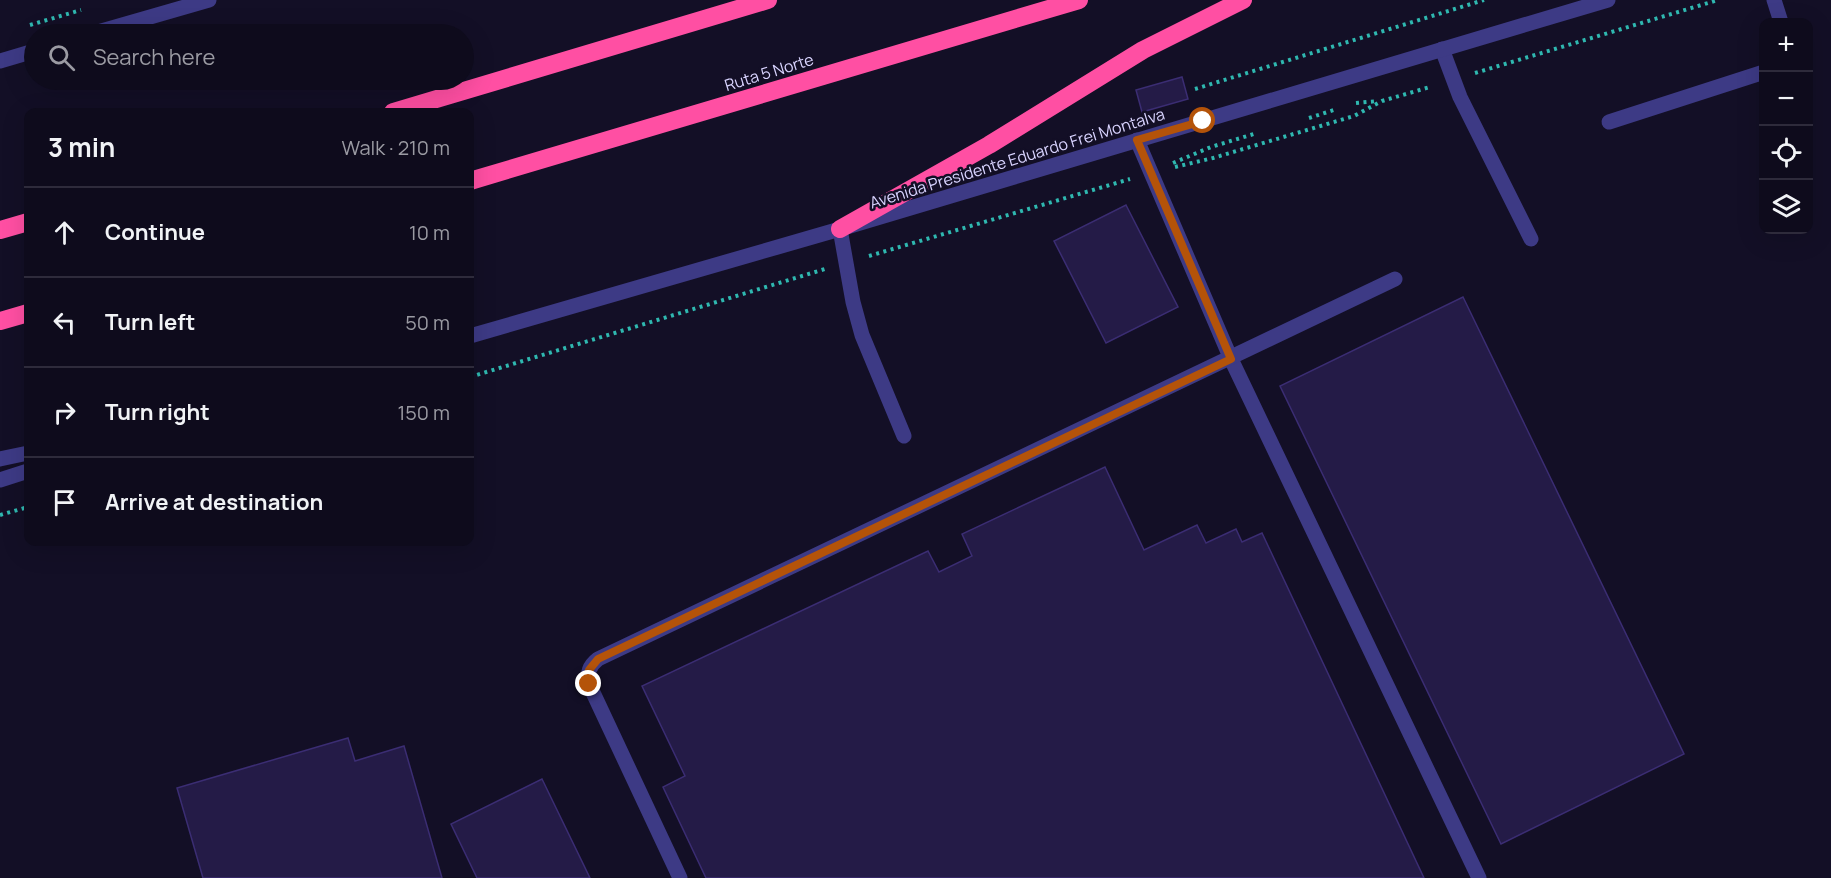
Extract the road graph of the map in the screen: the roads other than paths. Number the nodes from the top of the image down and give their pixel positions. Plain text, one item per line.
1 (209, 0) edge
2 (768, 0) edge
3 (1079, 0) edge
4 (1243, 0) edge
5 (1608, 0) edge
6 (1774, 0) edge
7 (1780, 18) edge
8 (126, 24) edge
9 (1442, 49) junction
10 (24, 54) edge
11 (0, 61) edge
12 (1759, 74) edge
13 (474, 88) edge
14 (467, 90) edge
15 (406, 108) edge
16 (1609, 122) dead end
17 (1137, 140) junction
18 (474, 180) edge
19 (24, 223) edge
20 (840, 229) junction
21 (0, 230) edge
22 (1531, 239) dead end
23 (1395, 279) dead end
24 (24, 314) edge
25 (0, 321) edge
26 (474, 335) edge
27 (1231, 359) junction
28 (904, 436) dead end
29 (24, 454) edge
30 (0, 459) edge
31 (24, 472) edge
32 (0, 480) edge
33 (680, 878) edge
34 (1479, 878) edge

1 - 8 street
2 - 13 highway
3 - 18 highway, Ruta 5 Norte
4 - 20 highway
5 - 9 street, Avenida Presidente Eduardo Frei Montalva
6 - 7 street
9 - 17 street, Avenida Presidente Eduardo Frei Montalva
9 - 22 street
10 - 11 street
12 - 16 street
14 - 15 highway
17 - 20 street, Avenida Presidente Eduardo Frei Montalva
17 - 27 street
19 - 21 highway
20 - 26 street, Avenida Presidente Eduardo Frei Montalva
20 - 28 street
23 - 27 street
24 - 25 highway
27 - 33 street
27 - 34 street
29 - 30 street
31 - 32 street

